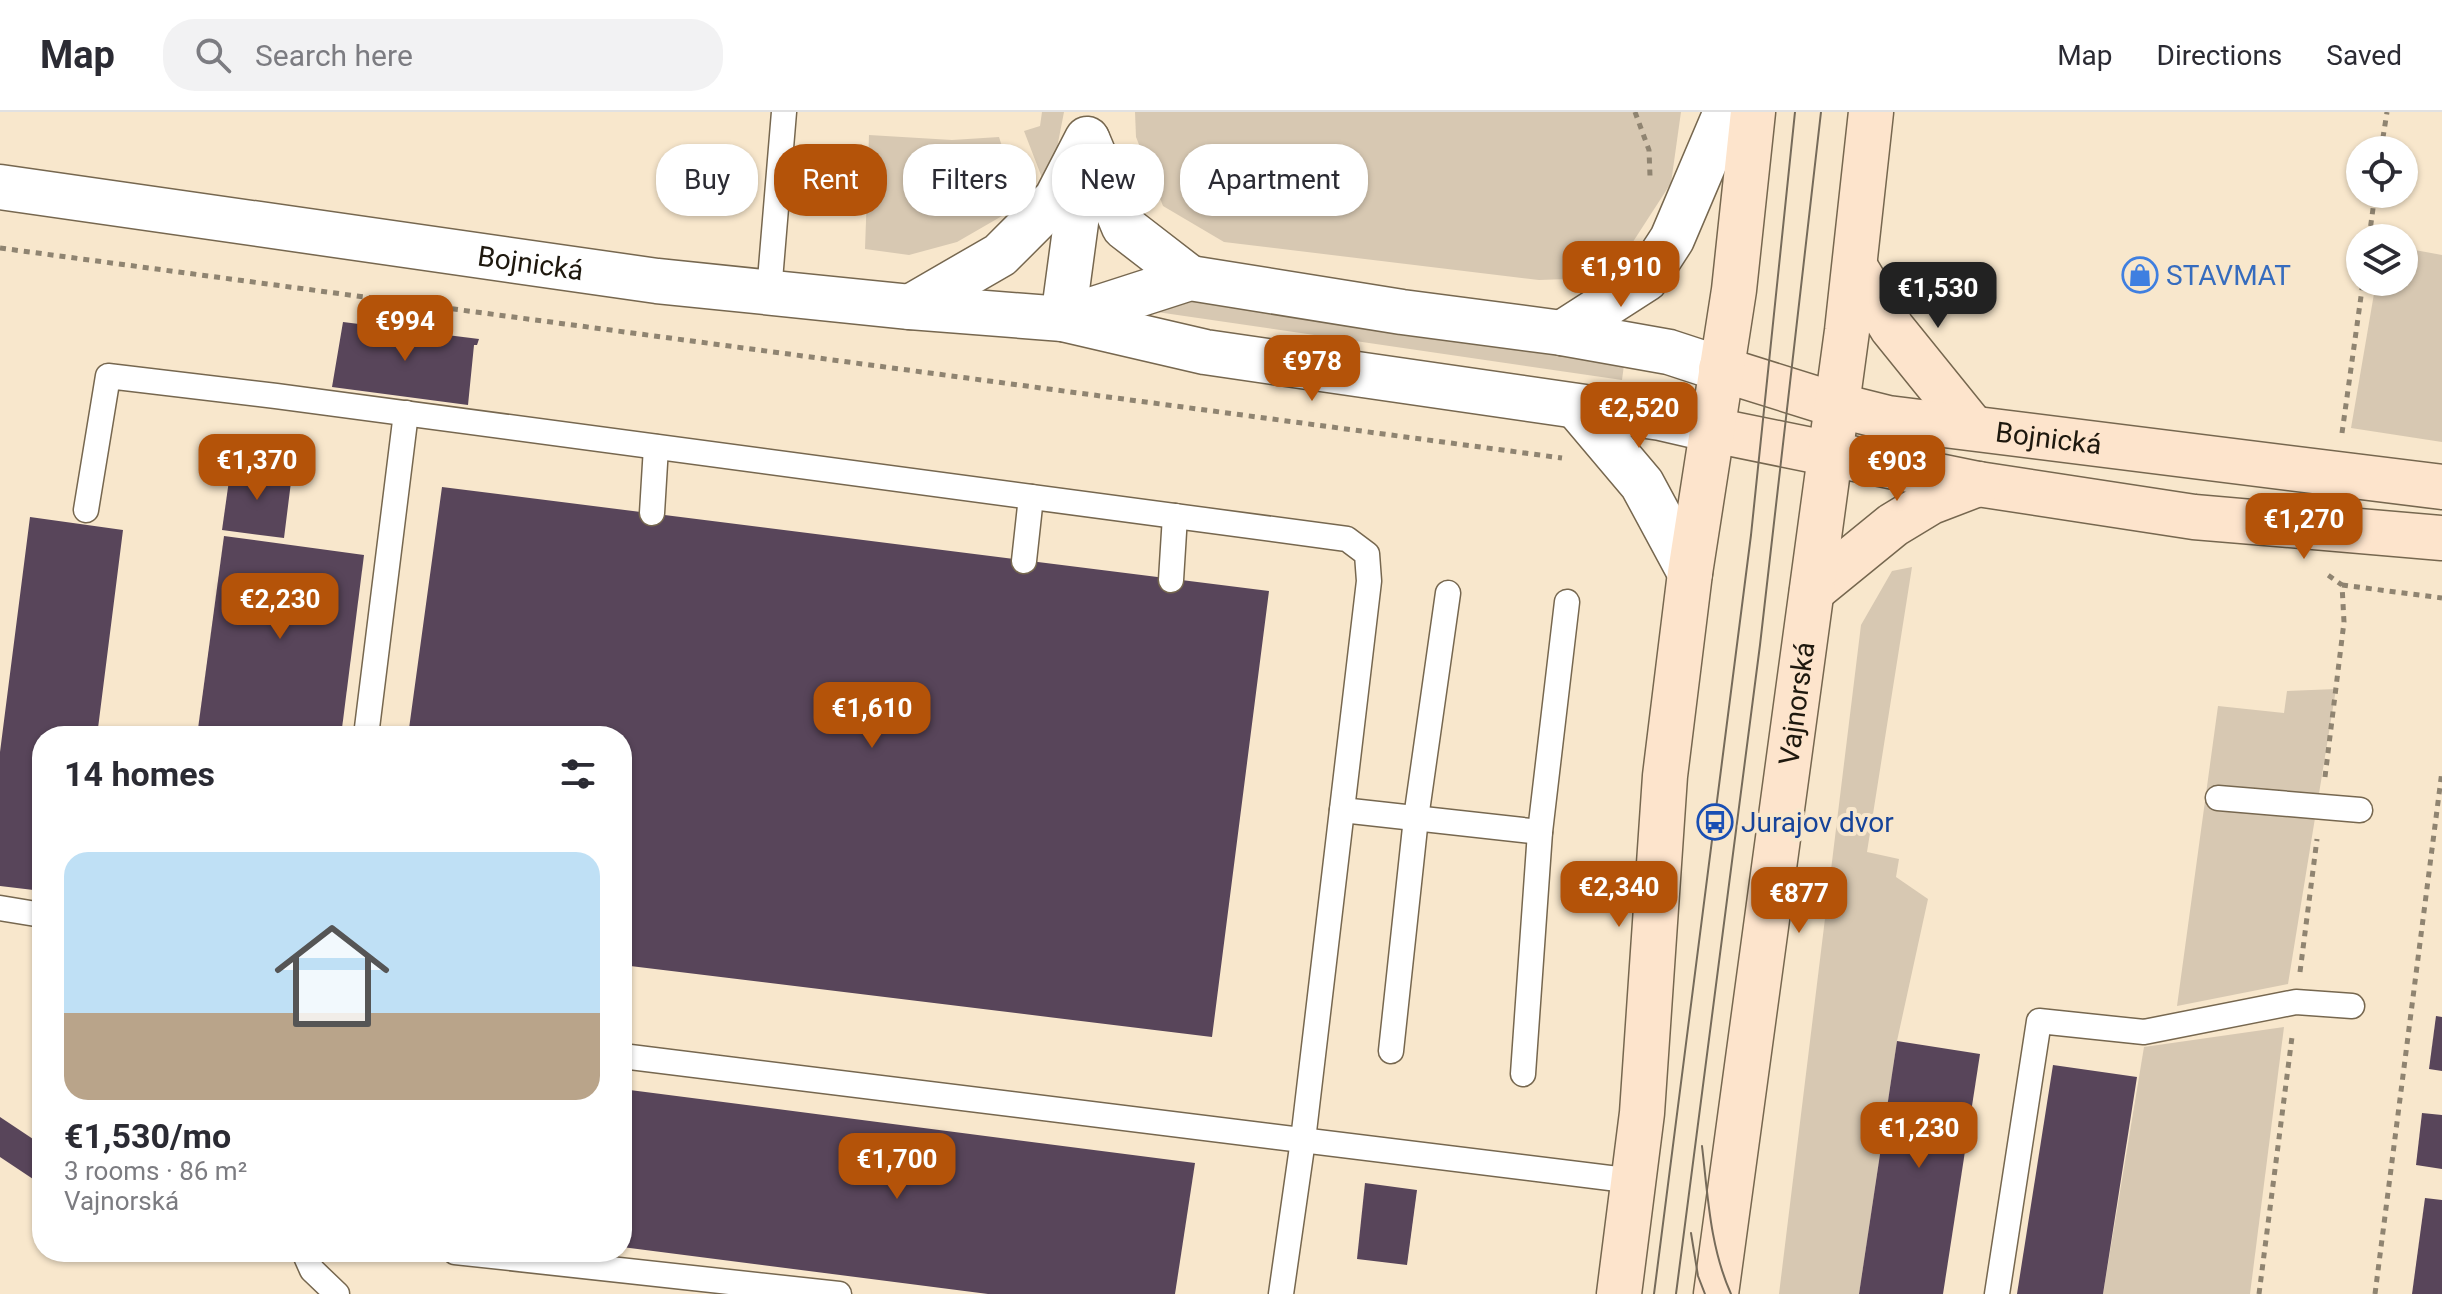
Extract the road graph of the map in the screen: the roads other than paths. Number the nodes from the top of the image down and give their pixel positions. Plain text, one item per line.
1 (784, 112) edge
2 (1726, 112) edge
3 (1753, 112) edge
4 (1871, 112) edge
5 (1089, 126) edge
6 (0, 187) edge
7 (1855, 267) junction
8 (1190, 278) junction
9 (769, 292) junction
10 (910, 307) junction
11 (1063, 319) junction
12 (1562, 333) junction
13 (1721, 369) junction
14 (1836, 405) junction
15 (1577, 407) junction
16 (406, 413) junction
17 (1972, 427) junction
18 (1713, 430) junction
19 (656, 447) junction
20 (1830, 455) junction
21 (1978, 484) junction
22 (2435, 486) edge
23 (1031, 497) junction
24 (86, 510) dead end
25 (652, 513) dead end
26 (1175, 516) junction
27 (2432, 537) edge
28 (1024, 561) dead end
29 (1690, 573) junction
30 (1171, 580) dead end
31 (1812, 591) junction
32 (1448, 593) dead end
33 (1567, 602) dead end
34 (367, 726) edge
35 (2218, 798) dead end
36 (1342, 810) junction
37 (2360, 810) dead end
38 (1416, 818) junction
39 (1540, 832) junction
40 (0, 908) edge
41 (32, 913) edge
42 (2352, 1006) dead end
43 (1391, 1051) dead end
44 (632, 1057) edge
45 (1523, 1074) dead end
46 (1303, 1140) junction
47 (1634, 1181) junction
48 (308, 1262) edge
49 (522, 1262) edge
50 (671, 1284) edge
51 (337, 1294) edge
52 (839, 1294) edge
53 (1281, 1294) edge
54 (1619, 1294) edge
55 (1716, 1294) edge
56 (1997, 1294) edge

1 - 9 lane
2 - 12 street
3 - 13 main road
4 - 7 main road, Vajnorská
5 - 8 street, Bojnická
5 - 10 street
5 - 11 street
6 - 9 street, Bojnická
7 - 14 main road, Vajnorská
7 - 17 main road
8 - 11 street, Bojnická
8 - 12 street, Bojnická
9 - 10 street, Bojnická
10 - 11 street, Bojnická
11 - 15 street, Bojnická
12 - 13 street, Bojnická
13 - 14 main road, Bojnická
13 - 18 main road
14 - 17 main road, Bojnická
14 - 20 main road, Vajnorská
15 - 18 street, Bojnická
15 - 29 street
16 - 19 lane
16 - 24 lane
16 - 34 lane
17 - 22 main road, Bojnická
18 - 20 main road, Bojnická
18 - 29 main road
19 - 23 lane
19 - 25 lane
20 - 21 main road, Bojnická
20 - 31 main road, Vajnorská
21 - 27 main road, Bojnická
21 - 31 main road
22 - 27 lane
23 - 26 lane
23 - 28 lane
26 - 30 lane
26 - 36 lane
29 - 47 main road
31 - 55 main road, Vajnorská
32 - 38 lane
33 - 39 lane
35 - 37 lane
36 - 38 lane
36 - 46 lane
38 - 39 lane
38 - 43 lane
39 - 45 lane
40 - 41 lane
42 - 56 lane
44 - 46 lane
46 - 47 lane
46 - 53 lane
47 - 54 main road
48 - 51 lane
49 - 50 lane
50 - 52 lane

